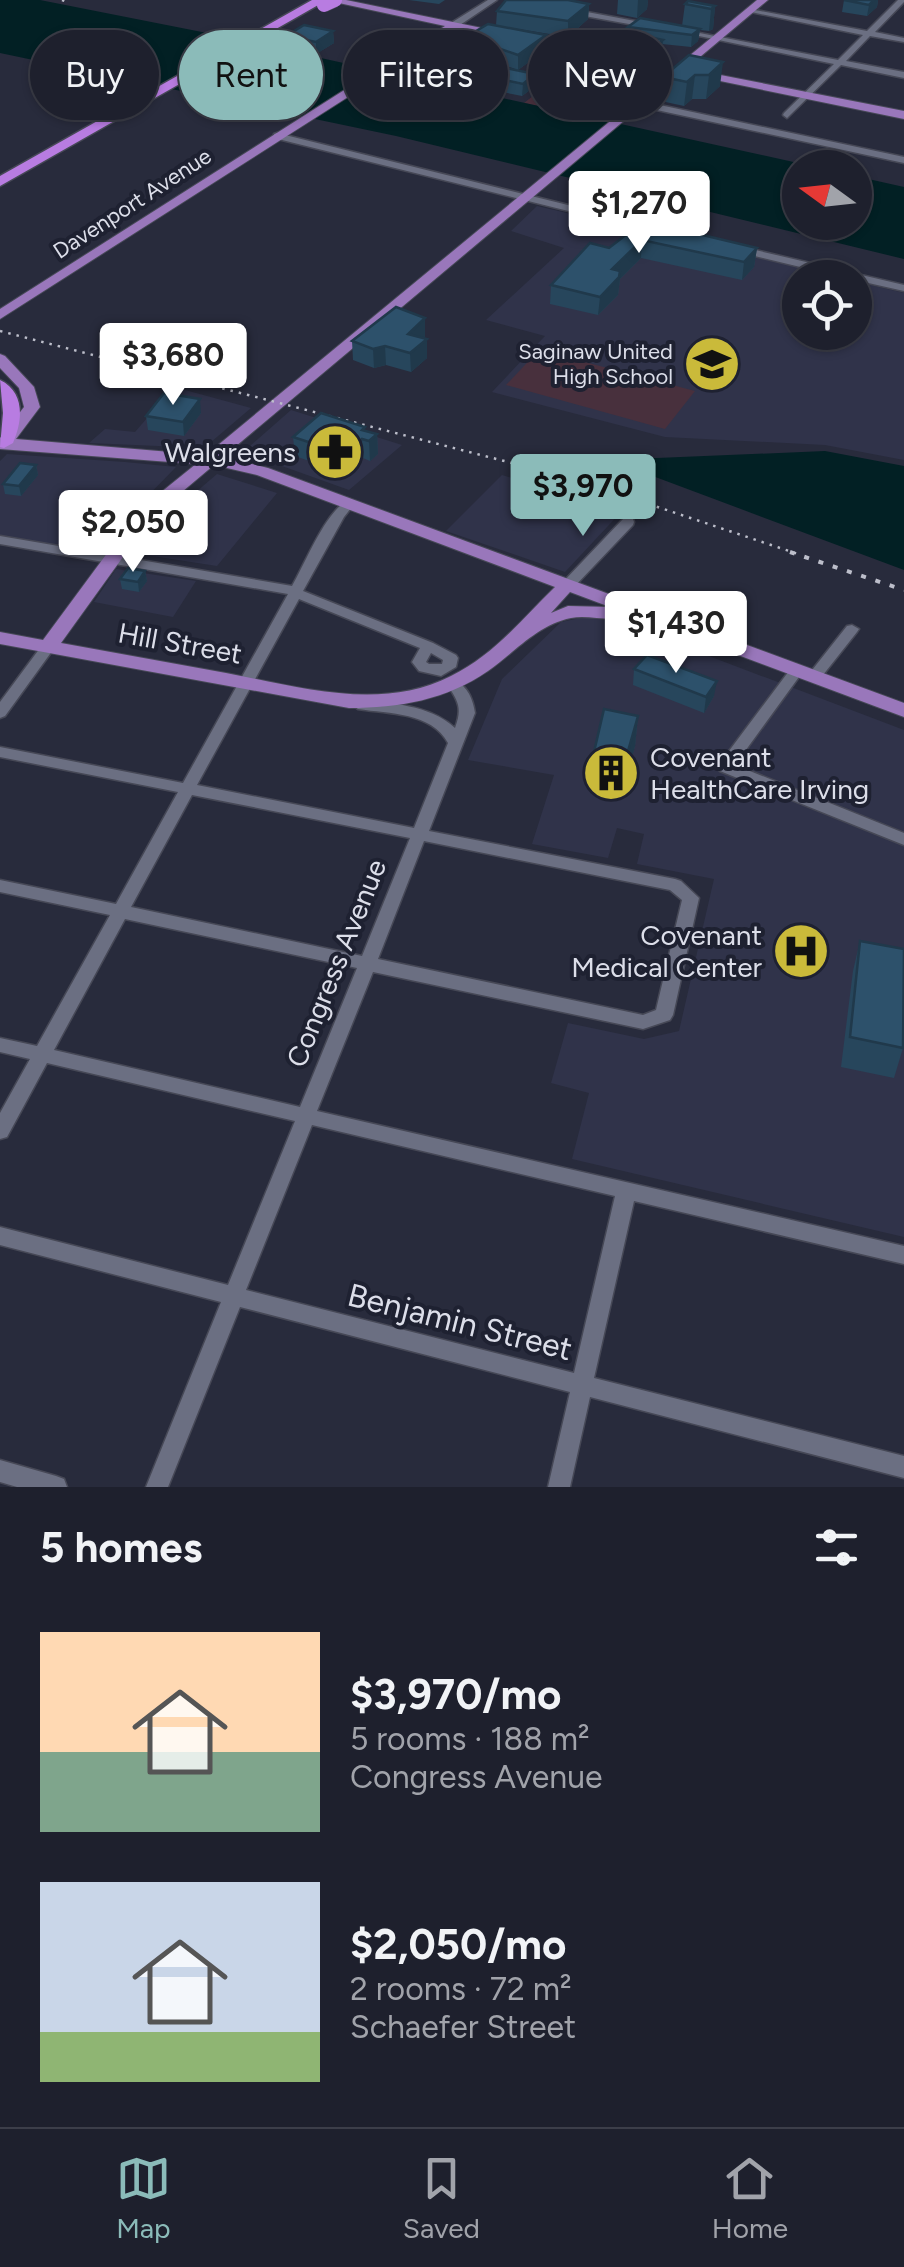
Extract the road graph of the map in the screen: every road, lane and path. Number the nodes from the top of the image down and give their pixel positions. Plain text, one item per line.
1 (308, 0) edge
2 (321, 0) edge
3 (332, 0) edge
4 (493, 0) edge
5 (763, 0) edge
6 (878, 2) edge
7 (901, 4) edge
8 (554, 8) edge
9 (750, 11) junction
10 (454, 25) junction
11 (657, 27) edge
12 (268, 30) edge
13 (273, 30) edge
14 (673, 30) edge
15 (868, 33) junction
16 (717, 38) junction
17 (528, 40) edge
18 (904, 40) edge
19 (840, 62) junction
20 (673, 69) joint
21 (904, 74) edge
22 (179, 80) edge
23 (806, 96) junction
24 (672, 110) edge
25 (787, 115) dead end
26 (904, 115) edge
27 (621, 120) edge
28 (283, 132) junction
29 (904, 159) edge
30 (0, 174) edge
31 (0, 182) edge
32 (529, 198) junction
33 (674, 234) edge
34 (726, 246) edge
35 (904, 288) edge
36 (0, 318) edge
37 (0, 359) edge
38 (0, 385) edge
39 (1, 444) edge
40 (212, 460) junction
41 (349, 503) junction
42 (628, 522) dead end
43 (0, 540) edge
44 (110, 559) junction
45 (568, 585) junction
46 (297, 592) junction
47 (662, 620) junction
48 (852, 629) dead end
49 (520, 635) junction
50 (0, 638) edge
51 (428, 646) dead end
52 (48, 647) junction
53 (806, 674) junction
54 (247, 684) junction
55 (455, 686) junction
56 (349, 702) junction
57 (904, 710) edge
58 (0, 713) edge
59 (454, 740) junction
60 (0, 752) edge
61 (188, 790) junction
62 (416, 834) junction
63 (904, 839) edge
64 (0, 886) edge
65 (120, 912) junction
66 (364, 964) junction
67 (0, 1044) edge
68 (42, 1054) junction
69 (305, 1115) junction
70 (0, 1131) edge
71 (626, 1190) junction
72 (0, 1236) edge
73 (904, 1254) edge
74 (233, 1295) junction
75 (582, 1384) junction
76 (904, 1467) edge
77 (0, 1471) edge
78 (56, 1487) edge
79 (157, 1487) edge
80 (559, 1487) edge

1 - 30 highway
2 - 12 highway
3 - 10 main road
3 - 13 highway
4 - 10 street
5 - 9 main road
6 - 7 street
7 - 15 street
8 - 11 street
9 - 15 street
9 - 16 main road
10 - 17 main road
10 - 28 main road, Davenport Avenue
14 - 16 street
15 - 18 street
15 - 19 street
16 - 19 street
16 - 20 main road
19 - 21 street
19 - 23 street
20 - 23 main road
22 - 31 highway
23 - 25 street
23 - 26 main road
24 - 29 street
27 - 32 main road
28 - 32 street
28 - 36 main road, Davenport Avenue
32 - 33 street
32 - 40 main road
34 - 35 street
37 - 39 main road
38 - 39 highway
39 - 40 main road
40 - 41 main road
40 - 44 main road
41 - 45 main road
41 - 46 street
42 - 45 street
43 - 44 street
44 - 46 street
44 - 52 main road
45 - 47 main road
45 - 49 main road
46 - 51 street
46 - 54 street
47 - 49 main road
47 - 53 main road
48 - 53 street
49 - 55 main road
50 - 52 main road, Hill Street
52 - 54 main road, Hill Street
52 - 58 street
53 - 57 main road
53 - 63 street
54 - 56 main road, Hill Street
54 - 61 street
55 - 56 main road, Hill Street
55 - 59 street, Congress Avenue
56 - 59 street, Hill Street
59 - 62 street, Congress Avenue
60 - 61 street
61 - 62 street
61 - 65 street
62 - 66 street, Congress Avenue
62 - 66 street
64 - 65 street
65 - 66 street
65 - 68 street
66 - 69 street, Congress Avenue
67 - 68 street
68 - 69 street
68 - 70 street
69 - 71 street
69 - 74 street, Congress Avenue
71 - 73 street
71 - 75 street
72 - 74 street, Benjamin Street
74 - 75 street, Benjamin Street
74 - 79 street, Congress Avenue
75 - 76 street, Benjamin Street
75 - 80 street
77 - 78 street

